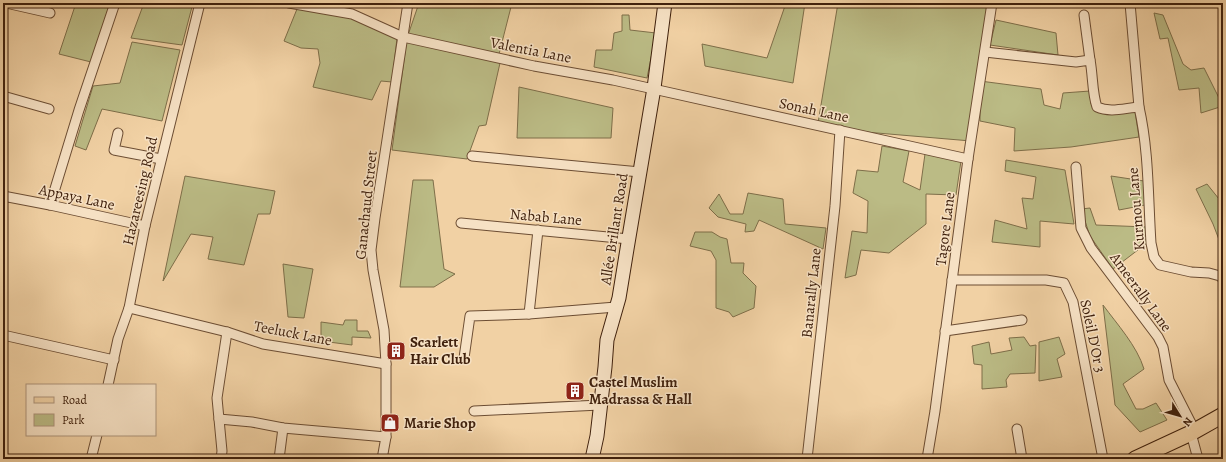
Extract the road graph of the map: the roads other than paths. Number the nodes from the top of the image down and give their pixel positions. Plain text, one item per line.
1 (6, 3) edge
2 (115, 3) edge
3 (200, 3) edge
4 (289, 3) edge
5 (408, 3) edge
6 (665, 3) edge
7 (992, 3) edge
8 (1130, 3) edge
9 (50, 13) dead end
10 (1084, 15) dead end
11 (403, 37) junction
12 (984, 52) junction
13 (1090, 60) junction
14 (652, 88) junction
15 (3, 96) edge
16 (1139, 107) junction
17 (49, 109) dead end
18 (840, 130) junction
19 (118, 133) dead end
20 (472, 156) dead end
21 (161, 159) junction
22 (968, 159) junction
23 (1076, 167) dead end
24 (640, 172) junction
25 (3, 196) edge
26 (50, 205) junction
27 (461, 223) dead end
28 (145, 226) junction
29 (538, 230) junction
30 (629, 239) junction
31 (1223, 279) edge
32 (952, 280) junction
33 (616, 307) junction
34 (129, 308) junction
35 (529, 314) junction
36 (1022, 320) dead end
37 (945, 331) junction
38 (228, 332) junction
39 (3, 335) edge
40 (464, 358) dead end
41 (114, 360) junction
42 (386, 364) junction
43 (108, 384) edge
44 (600, 405) junction
45 (474, 411) dead end
46 (1223, 415) edge
47 (219, 419) junction
48 (283, 428) junction
49 (1017, 429) dead end
50 (1193, 432) junction
51 (97, 436) edge
52 (386, 437) junction
53 (1155, 454) edge
54 (91, 459) edge
55 (221, 459) edge
56 (279, 459) edge
57 (382, 459) edge
58 (592, 459) edge
59 (807, 459) edge
60 (927, 459) edge
61 (1022, 459) edge
62 (1103, 459) edge
63 (1135, 459) edge
64 (1198, 459) edge

1 - 9 street
2 - 26 street
3 - 21 street, Hazareesing Road
4 - 11 street, Valentia Lane
5 - 11 street, Ganachaud Street
6 - 14 main road, Allée Brillant Road
7 - 12 street, Tagore Lane
8 - 16 street, Kurmou Lane
10 - 13 street
11 - 14 street, Valentia Lane
11 - 42 street, Ganachaud Street
12 - 13 street
12 - 22 street, Tagore Lane
13 - 16 street
14 - 18 street, Sonah Lane
14 - 24 main road, Allée Brillant Road
15 - 17 street
16 - 31 street, Kurmou Lane
18 - 22 street, Sonah Lane
18 - 59 street, Banarally Lane
19 - 21 street
20 - 24 street
21 - 28 street, Hazareesing Road
22 - 32 street, Tagore Lane
23 - 50 street, Ameerally Lane
24 - 30 main road, Allée Brillant Road
25 - 26 street, Appaya Lane
26 - 28 street, Appaya Lane
27 - 29 street, Nabab Lane
28 - 34 street, Hazareesing Road
29 - 30 street, Nabab Lane
29 - 35 street
30 - 33 main road, Allée Brillant Road
32 - 37 street, Tagore Lane
32 - 62 street, Soleil D'Or 3
33 - 35 street
33 - 44 main road, Allée Brillant Road
34 - 38 street, Teeluck Lane
34 - 41 street, Hazareesing Road
35 - 40 street
36 - 37 street
37 - 60 street, Tagore Lane
38 - 42 street, Teeluck Lane
38 - 47 street
39 - 41 street
41 - 43 street, Hazareesing Road
42 - 52 street, Ganachaud Street
44 - 45 street
44 - 58 main road, Allée Brillant Road
46 - 50 main road
47 - 48 street
47 - 55 street
48 - 52 street
48 - 56 street
49 - 61 street
50 - 53 main road
50 - 64 street, Ameerally Lane
51 - 54 street
52 - 57 street, Ganachaud Street
53 - 63 main road

